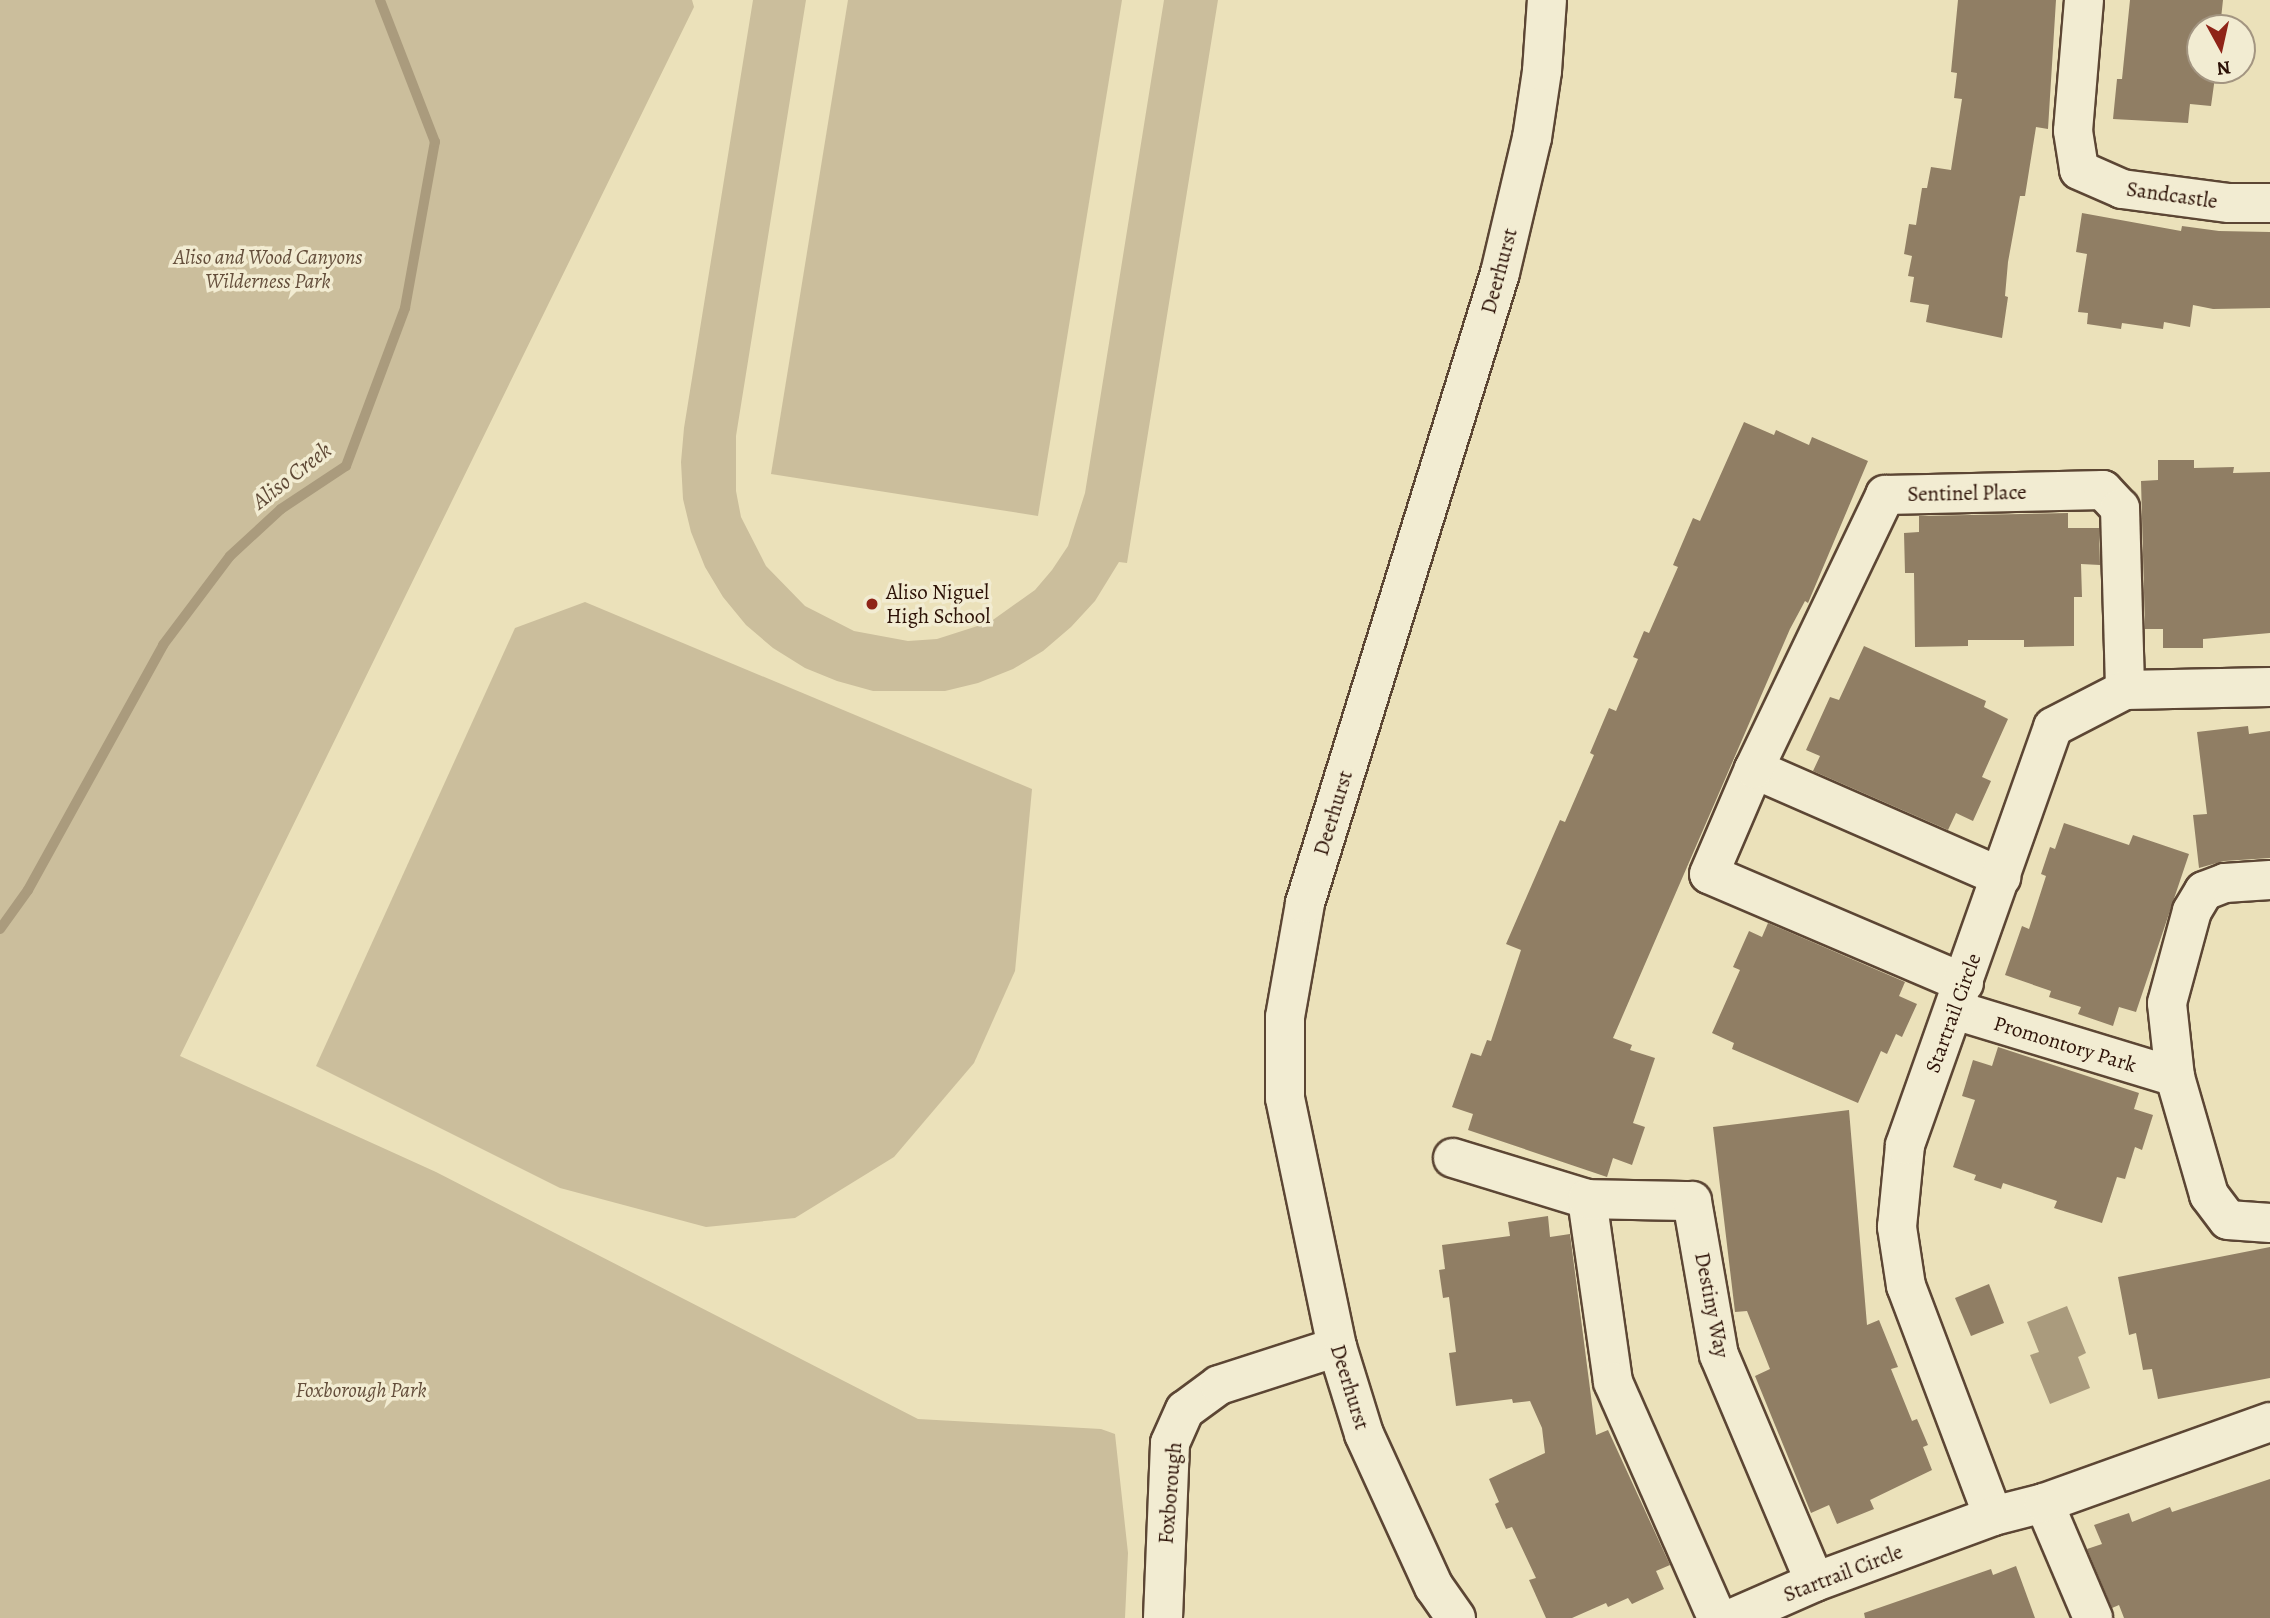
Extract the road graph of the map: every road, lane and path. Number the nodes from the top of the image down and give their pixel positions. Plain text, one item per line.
1 (1547, 0) edge
2 (2084, 0) edge
3 (2270, 203) edge
4 (2270, 687) edge
5 (2125, 690) junction
6 (1754, 769) junction
7 (2001, 877) junction
8 (2270, 880) edge
9 (1959, 996) junction
10 (2175, 1077) junction
11 (1453, 1158) dead end
12 (1587, 1199) junction
13 (2270, 1223) edge
14 (1337, 1347) junction
15 (2270, 1422) edge
16 (2044, 1503) junction
17 (1993, 1516) junction
18 (1815, 1582) junction
19 (1163, 1618) edge
20 (1456, 1618) edge
21 (1717, 1618) edge
22 (1732, 1618) edge
23 (2093, 1618) edge

1 - 14 street, Deerhurst
2 - 3 street, Sandcastle
4 - 5 street, Startrail Circle
5 - 6 street, Sentinel Place
5 - 7 street, Startrail Circle
6 - 7 street
6 - 9 street, Sentinel Place
7 - 9 street, Startrail Circle
8 - 10 street
9 - 10 street, Promontory Park
9 - 17 street, Startrail Circle
10 - 13 street
11 - 12 street, Destiny Way
12 - 18 street, Destiny Way
12 - 21 street
14 - 19 street, Foxborough
14 - 20 street, Deerhurst
15 - 16 street, Startrail Circle
16 - 17 street, Startrail Circle
16 - 23 street
17 - 18 street, Startrail Circle
18 - 22 street, Startrail Circle

